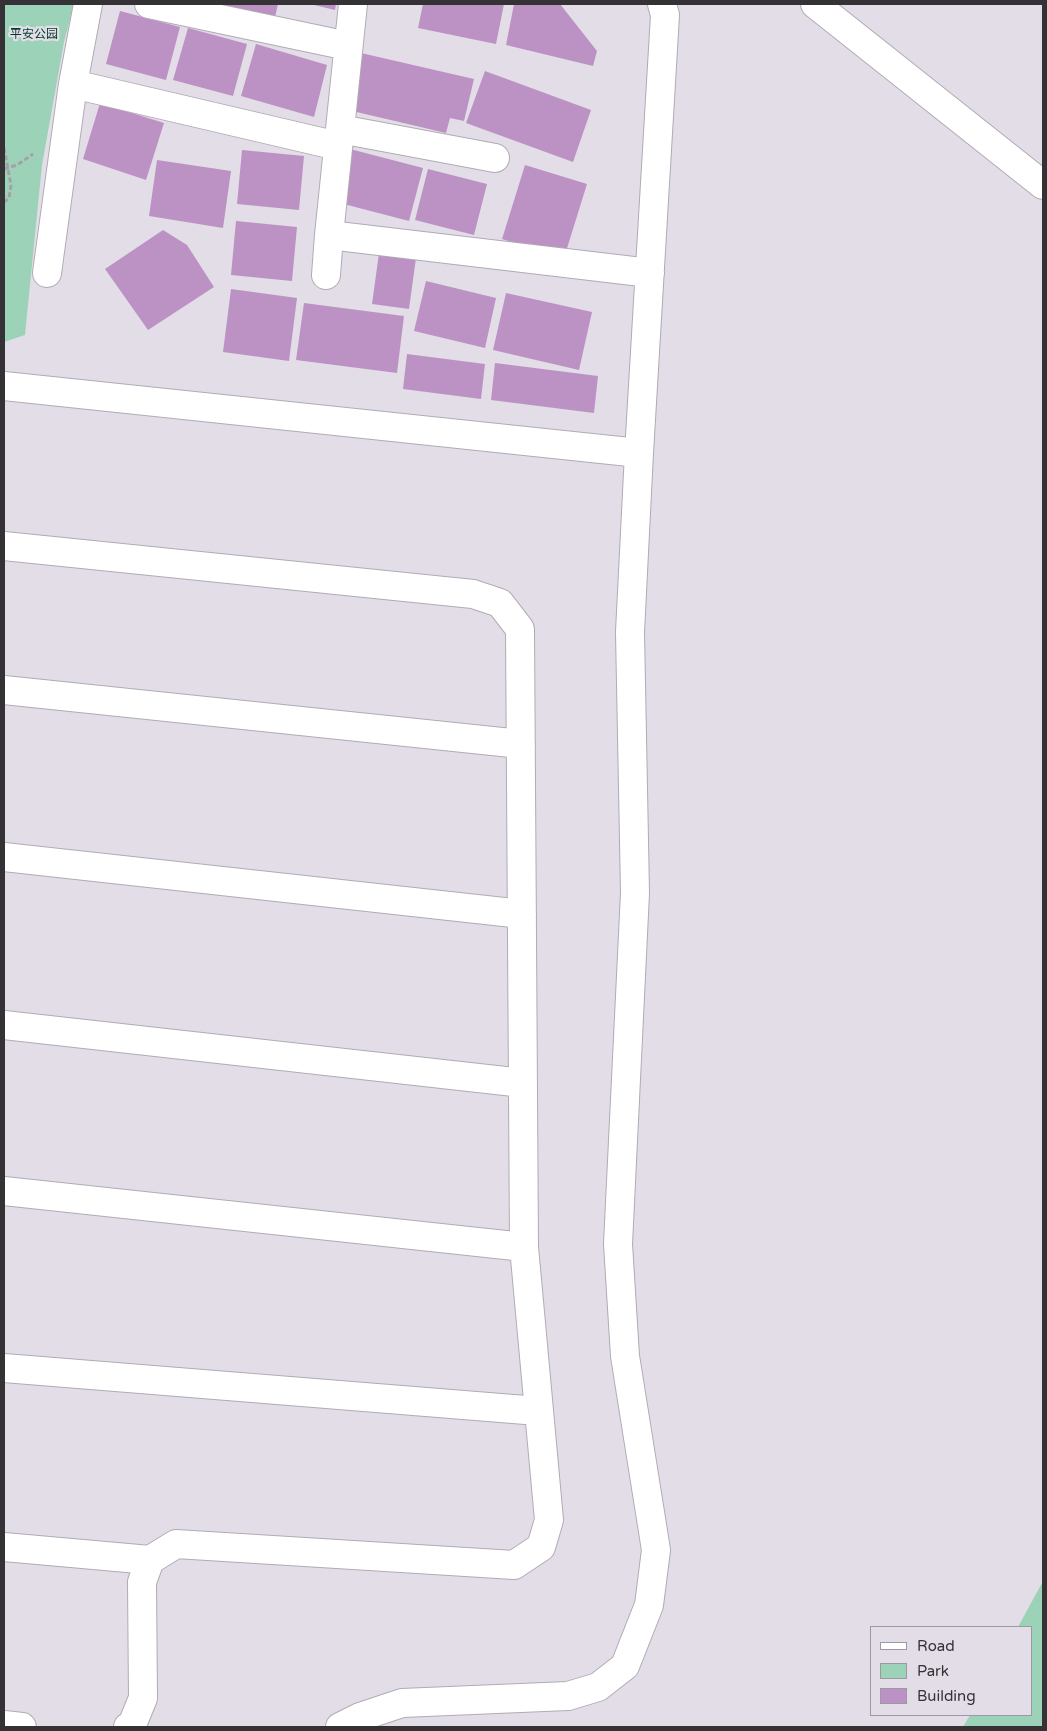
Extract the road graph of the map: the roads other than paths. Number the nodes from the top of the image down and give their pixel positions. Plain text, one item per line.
1 (88, 4) edge
2 (149, 4) edge
3 (353, 4) edge
4 (662, 4) edge
5 (815, 4) edge
6 (348, 46) junction
7 (72, 84) junction
8 (339, 138) junction
9 (495, 158) dead end
10 (1043, 185) edge
11 (329, 235) junction
12 (47, 272) dead end
13 (650, 273) junction
14 (326, 275) dead end
15 (4, 386) edge
16 (640, 453) junction
17 (4, 546) edge
18 (4, 690) edge
19 (521, 744) junction
20 (4, 857) edge
21 (522, 914) junction
22 (4, 1025) edge
23 (523, 1083) junction
24 (4, 1191) edge
25 (524, 1247) junction
26 (4, 1368) edge
27 (538, 1411) junction
28 (4, 1547) edge
29 (150, 1560) junction
30 (4, 1725) edge
31 (22, 1727) edge
32 (128, 1727) edge
33 (340, 1727) edge

1 - 7 street
2 - 6 street
3 - 6 street
4 - 13 street
5 - 10 street
6 - 8 street
7 - 8 street
7 - 12 street
8 - 9 street
8 - 11 street
11 - 13 street
11 - 14 street
13 - 16 street
15 - 16 street
16 - 33 street
17 - 19 street
18 - 19 street
19 - 21 street
20 - 21 street
21 - 23 street
22 - 23 street
23 - 25 street
24 - 25 street
25 - 27 street
26 - 27 street
27 - 29 street
28 - 29 street
29 - 32 street
30 - 31 street

